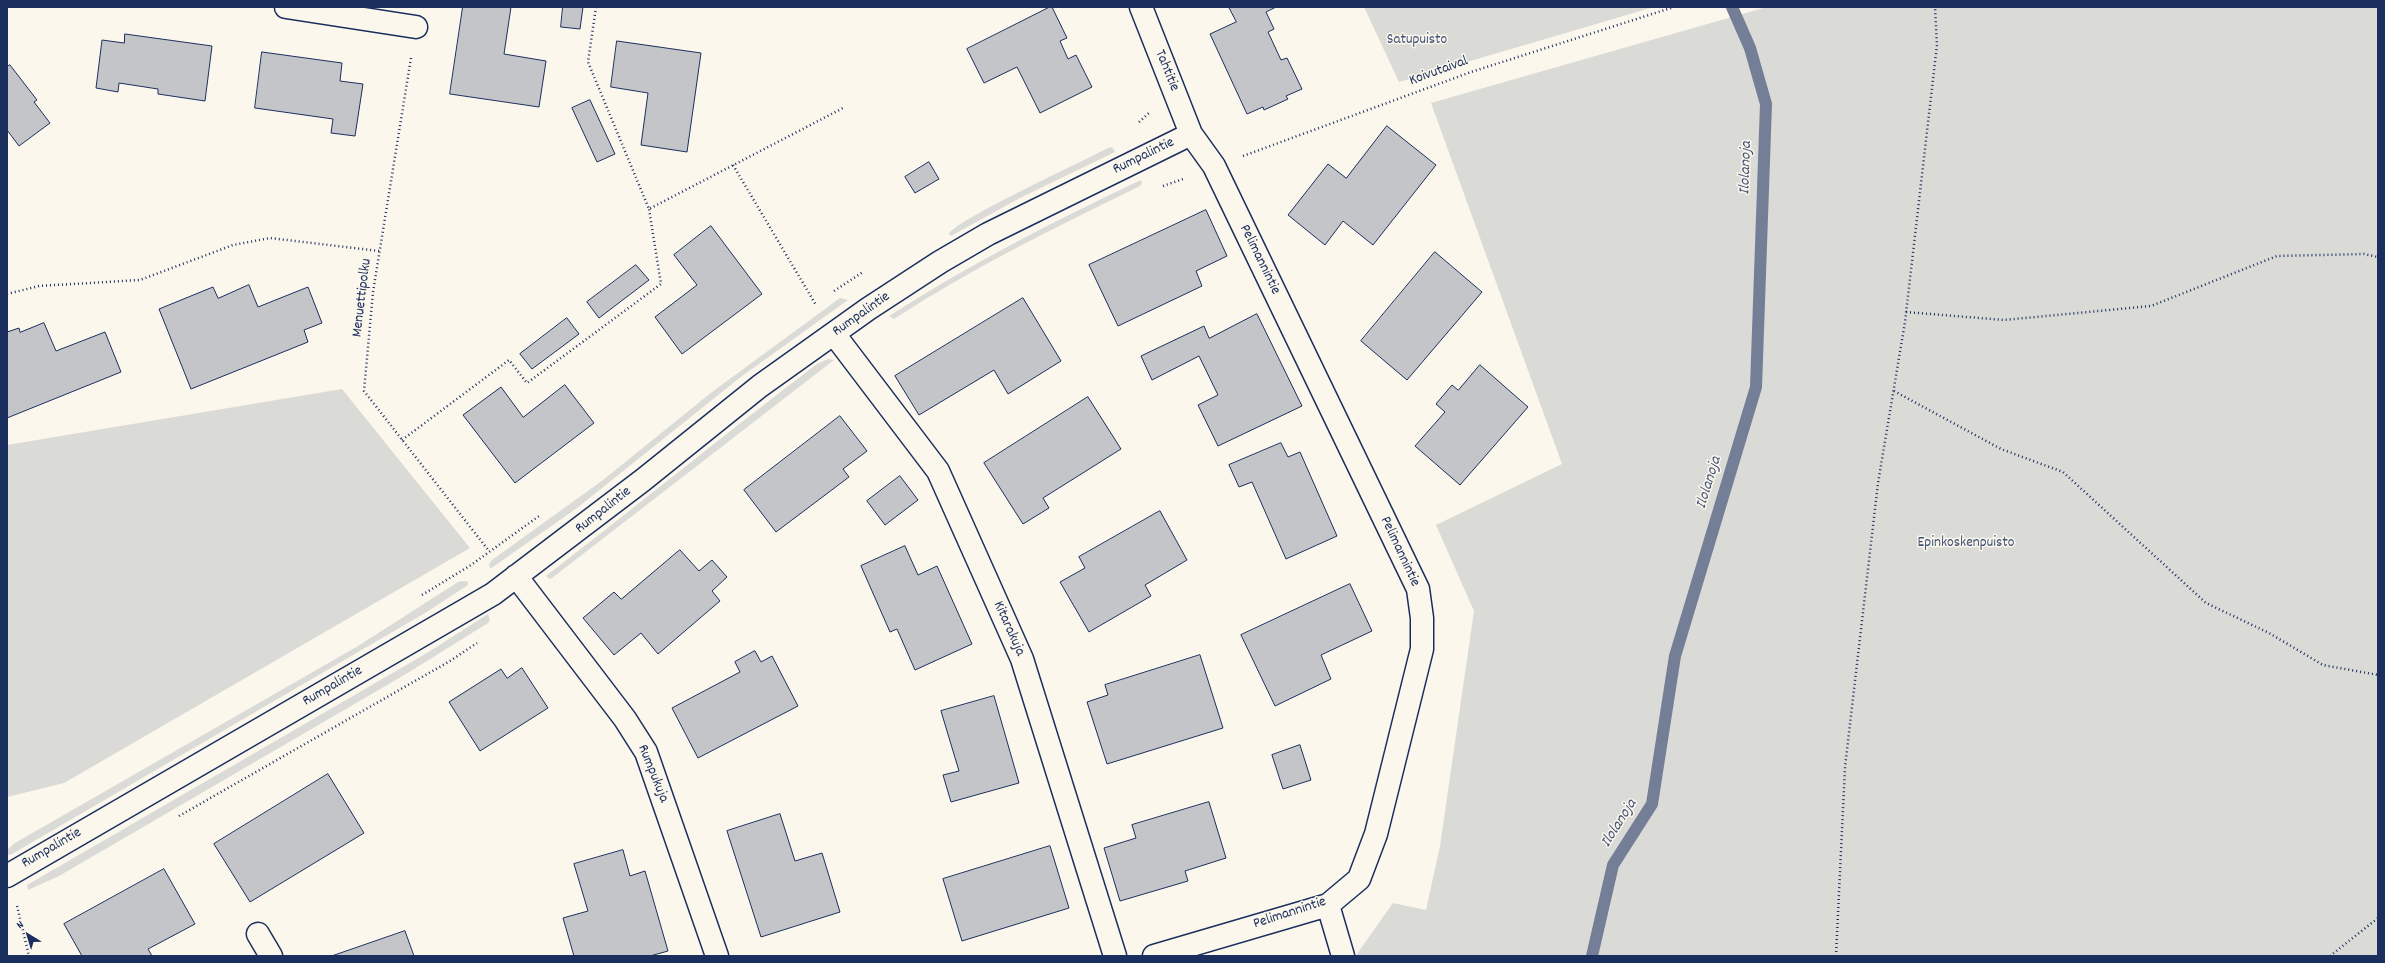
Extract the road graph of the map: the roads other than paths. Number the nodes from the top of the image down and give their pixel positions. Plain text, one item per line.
1 (286, 7) edge
2 (1141, 7) edge
3 (416, 27) road end
4 (1191, 134) junction
5 (834, 334) junction
6 (516, 576) junction
7 (7, 876) edge
8 (1328, 905) junction
9 (258, 934) dead end
10 (271, 956) edge
11 (717, 956) edge
12 (1115, 956) edge
13 (1154, 956) edge
14 (1343, 956) edge

1 - 3 street
2 - 4 street, Tahtitie
4 - 5 street, Rumpalintie
4 - 8 street, Pelimannintie
5 - 6 street, Rumpalintie
5 - 12 street, Kitarakuja
6 - 7 street, Rumpalintie
6 - 11 street, Rumpukuja
8 - 13 street, Pelimannintie
8 - 14 street
9 - 10 street

